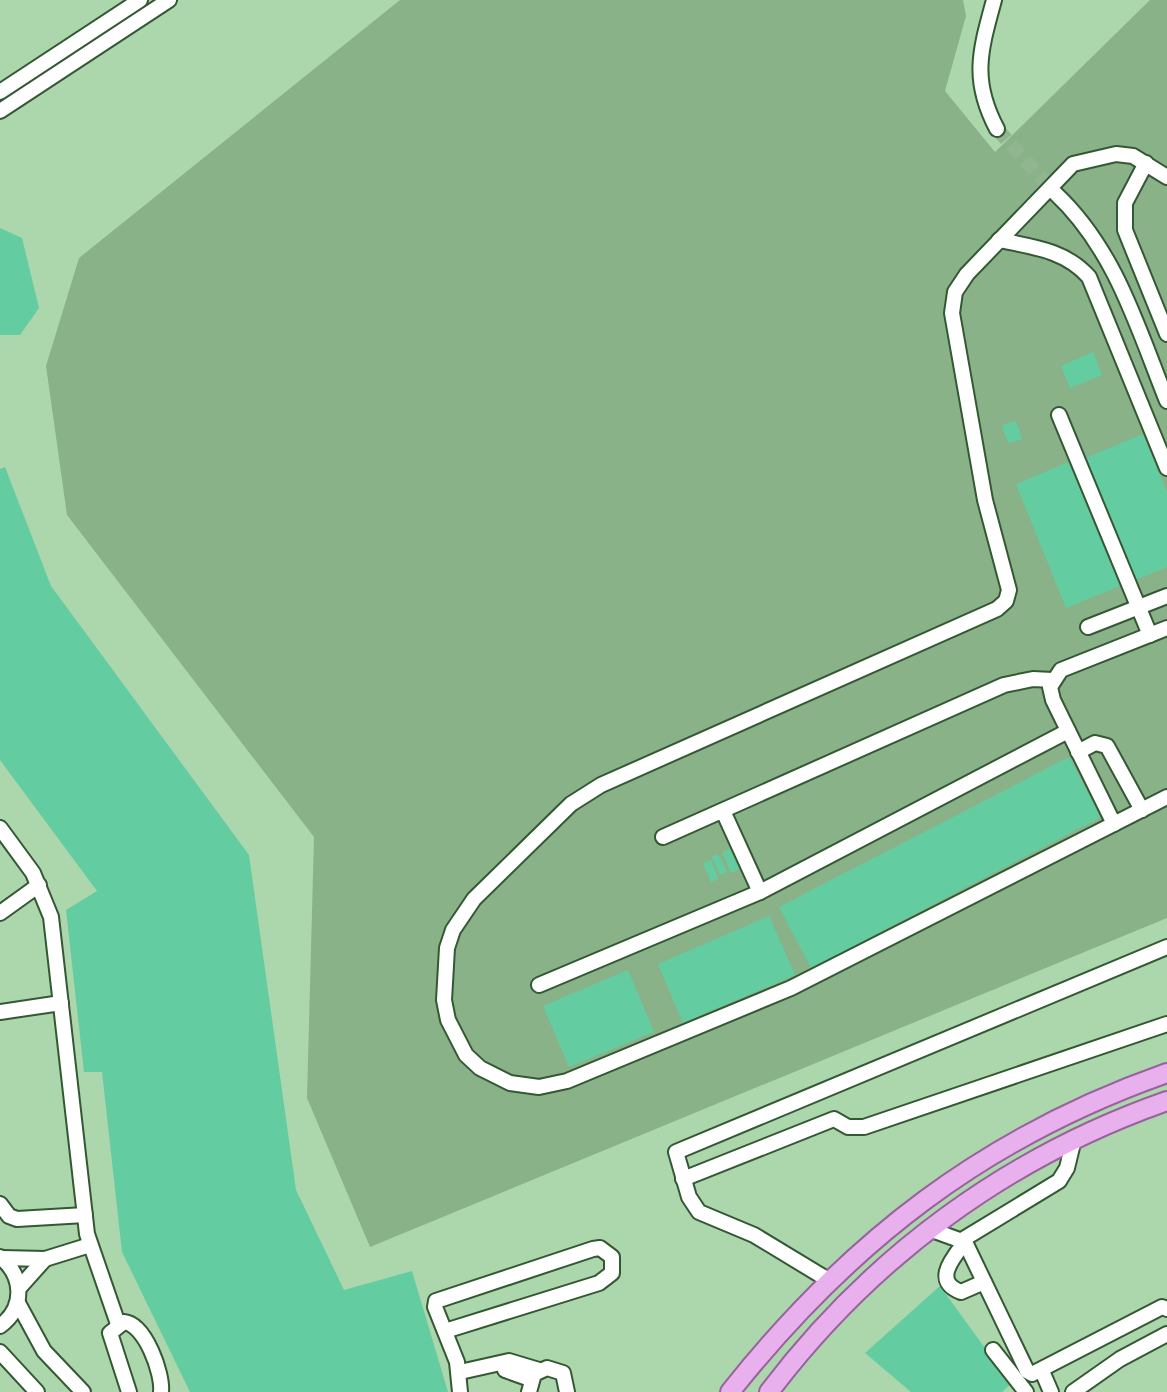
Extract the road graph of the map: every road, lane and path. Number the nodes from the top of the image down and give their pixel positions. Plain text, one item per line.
1 (140, 0) edge
2 (169, 0) edge
3 (994, 0) edge
4 (0, 92) edge
5 (0, 111) edge
6 (997, 129) tunnel mouth
7 (1146, 163) junction
8 (1167, 177) edge
9 (1055, 193) tunnel mouth
10 (999, 240) junction
11 (1167, 334) edge
12 (1167, 401) edge
13 (1059, 415) dead end
14 (1167, 468) edge
15 (1167, 596) edge
16 (1138, 608) junction
17 (1088, 627) dead end
18 (1167, 628) edge
19 (1150, 635) junction
20 (1052, 680) junction
21 (1068, 731) junction
22 (1078, 752) junction
23 (1167, 797) edge
24 (1142, 810) junction
25 (723, 811) junction
26 (1114, 824) junction
27 (0, 828) edge
28 (663, 837) dead end
29 (39, 885) junction
30 (760, 892) junction
31 (0, 913) edge
32 (1167, 947) edge
33 (539, 985) dead end
34 (61, 1003) junction
35 (0, 1012) edge
36 (1167, 1024) edge
37 (1167, 1073) edge
38 (1167, 1101) edge
39 (1074, 1139) junction
40 (683, 1179) junction
41 (0, 1204) edge
42 (85, 1215) junction
43 (929, 1229) junction
44 (964, 1241) junction
45 (90, 1245) junction
46 (1, 1257) edge
47 (45, 1259) junction
48 (830, 1281) junction
49 (984, 1282) junction
50 (19, 1295) junction
51 (1165, 1308) edge
52 (118, 1324) junction
53 (0, 1326) edge
54 (445, 1331) junction
55 (1167, 1334) edge
56 (993, 1350) dead end
57 (0, 1352) edge
58 (1042, 1371) junction
59 (533, 1380) edge
60 (460, 1383) edge
61 (1017, 1389) edge
62 (37, 1392) edge
63 (83, 1392) edge
64 (129, 1392) edge
65 (161, 1392) edge
66 (567, 1392) edge
67 (730, 1392) edge
68 (769, 1392) edge
69 (1051, 1392) edge
70 (1073, 1392) edge

1 - 4 street
2 - 5 street
3 - 6 street
7 - 8 street
7 - 10 street
7 - 11 street
9 - 12 street
10 - 14 street
10 - 26 street
13 - 16 street
15 - 16 street
16 - 17 street
16 - 19 street
18 - 19 street
19 - 20 street
20 - 21 street
20 - 25 street
21 - 22 street
21 - 30 street
22 - 24 street
22 - 26 street
23 - 24 street
24 - 26 street
25 - 28 street
25 - 30 street
27 - 29 street
29 - 31 street
29 - 34 street
30 - 33 street
32 - 40 street
34 - 35 street
34 - 42 street
36 - 40 street
37 - 48 main road
38 - 39 main road
39 - 43 main road
39 - 44 street
40 - 48 street
41 - 42 street
42 - 45 street
43 - 44 street
43 - 68 main road
44 - 49 street
44 - 49 street
45 - 47 street
45 - 52 street
46 - 47 street
46 - 50 street
47 - 50 street
48 - 67 main road
49 - 58 street
50 - 53 street
50 - 63 street
51 - 58 street
52 - 64 street
52 - 65 street
54 - 54 street
54 - 60 street
55 - 70 street
56 - 61 street
57 - 62 street
58 - 69 street
59 - 60 street
59 - 66 street

